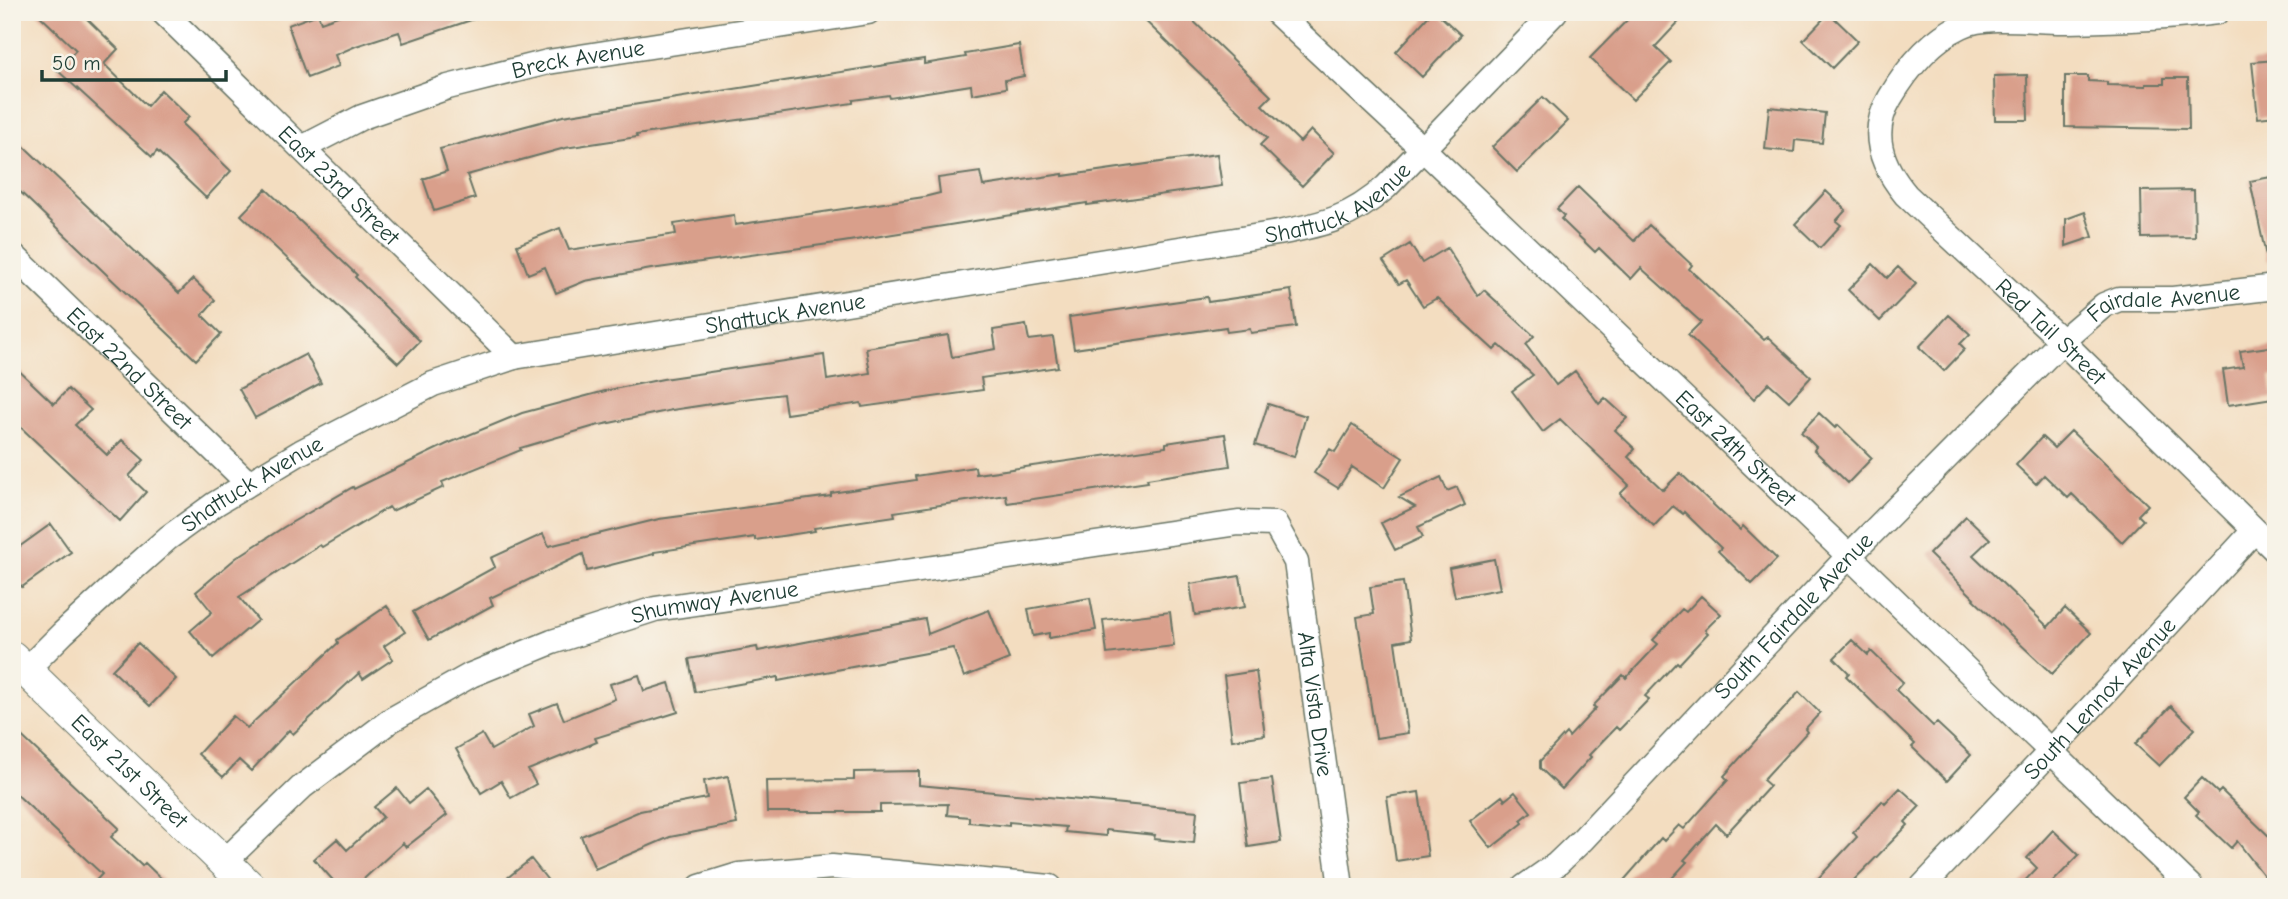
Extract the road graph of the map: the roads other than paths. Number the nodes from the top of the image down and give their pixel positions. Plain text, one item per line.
1 (163, 12) edge
2 (868, 12) edge
3 (1276, 12) edge
4 (1555, 12) edge
5 (2217, 12) edge
6 (302, 149) junction
7 (1423, 149) junction
8 (12, 254) edge
9 (2276, 286) edge
10 (2062, 341) junction
11 (514, 357) junction
12 (248, 483) junction
13 (1275, 524) joint
14 (2254, 531) junction
15 (2276, 551) edge
16 (1849, 556) junction
17 (19, 664) edge
18 (2051, 751) junction
19 (224, 862) junction
20 (250, 887) edge
21 (700, 887) edge
22 (1050, 887) edge
23 (1341, 887) edge
24 (1524, 887) edge
25 (1922, 887) edge
26 (2190, 887) edge

1 - 6 street, East 23rd Street
2 - 6 street, Breck Avenue
3 - 7 street, East 24th Street
4 - 7 street, Shattuck Avenue
5 - 10 street, Red Tail Street
6 - 11 street, East 23rd Street
7 - 11 street, Shattuck Avenue
7 - 16 street, East 24th Street
8 - 12 street, East 22nd Street
9 - 10 street, Fairdale Avenue
10 - 14 street, Red Tail Street
10 - 16 street, South Fairdale Avenue
11 - 12 street, Shattuck Avenue
12 - 17 street, Shattuck Avenue
13 - 19 street, Shumway Avenue
13 - 23 street, Alta Vista Drive
14 - 15 street
14 - 18 street, South Lennox Avenue
16 - 18 street, East 24th Street
16 - 24 street, South Fairdale Avenue
17 - 19 street, East 21st Street
18 - 25 street, South Lennox Avenue
18 - 26 street, East 24th Street
19 - 20 street, East 21st Street
21 - 22 street

